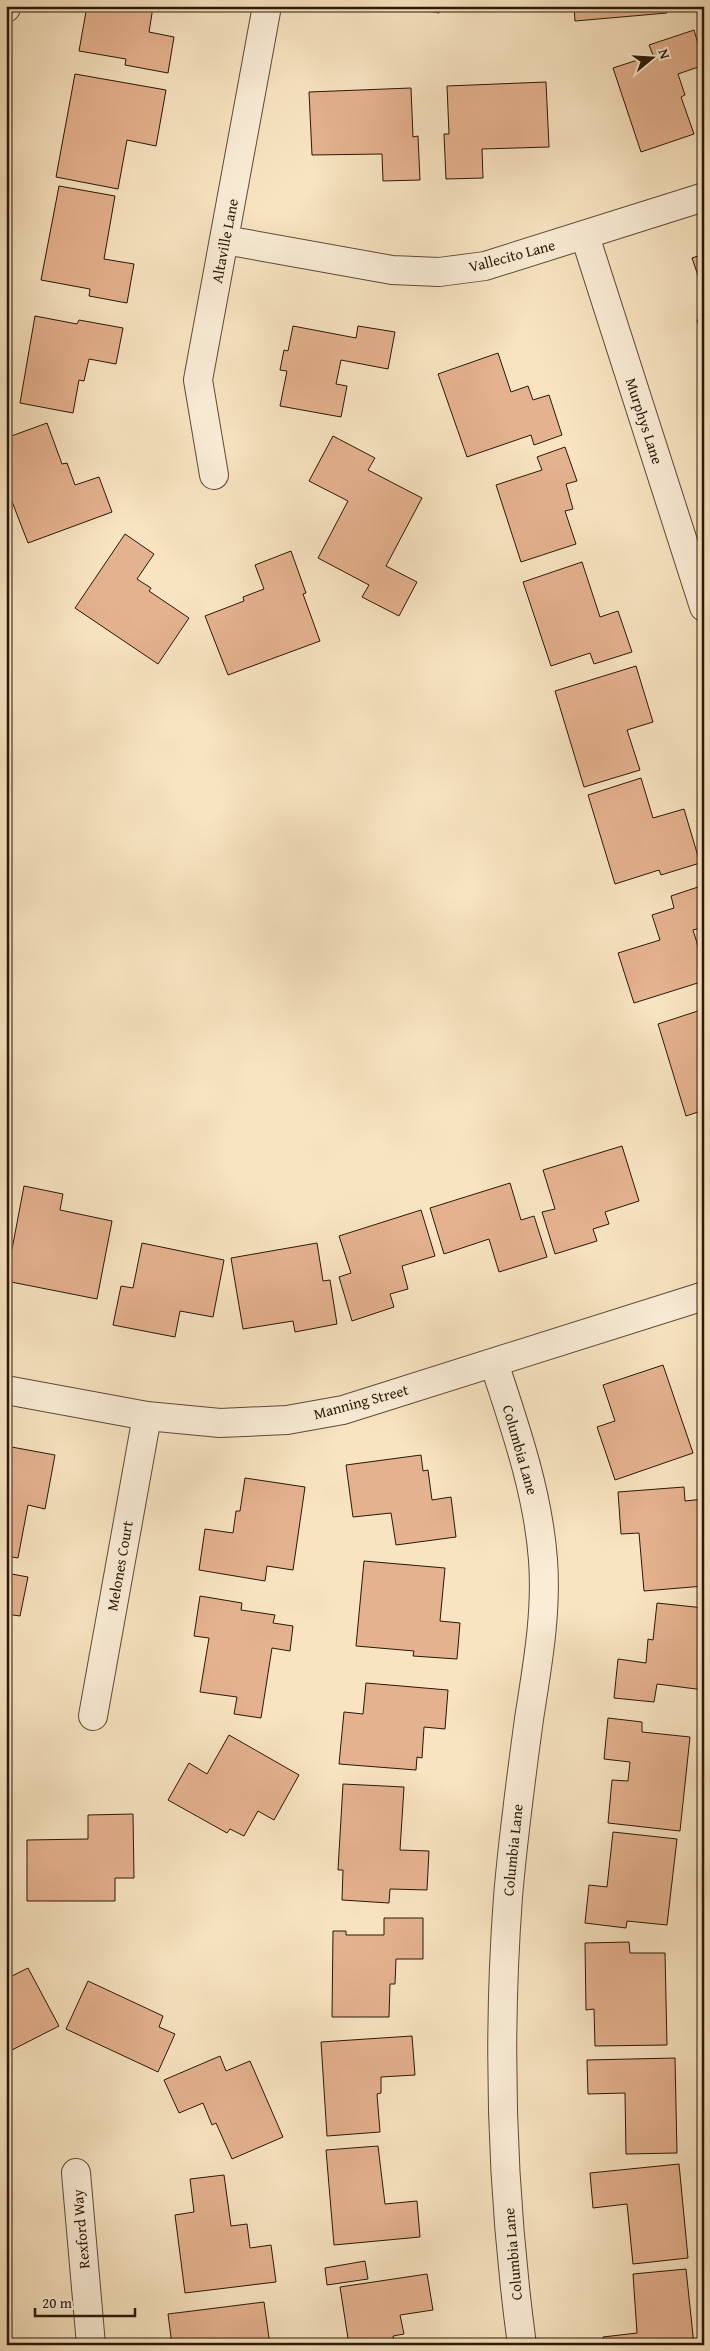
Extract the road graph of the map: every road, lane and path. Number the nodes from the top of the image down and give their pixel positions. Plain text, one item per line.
1 (268, 6) edge
2 (704, 197) edge
3 (585, 236) junction
4 (225, 240) junction
5 (214, 476) dead end
6 (704, 607) edge
7 (704, 1296) edge
8 (494, 1363) junction
9 (6, 1390) edge
10 (147, 1416) junction
11 (93, 1716) dead end
12 (76, 2173) dead end
13 (91, 2345) edge
14 (522, 2345) edge

1 - 4 street, Altaville Lane
2 - 3 street, Vallecito Lane
3 - 4 street, Vallecito Lane
3 - 6 street, Murphys Lane
4 - 5 street, Altaville Lane
7 - 8 street, Manning Street
8 - 10 street, Manning Street
8 - 14 street, Columbia Lane
9 - 10 street, Manning Street
10 - 11 street, Melones Court
12 - 13 street, Rexford Way

